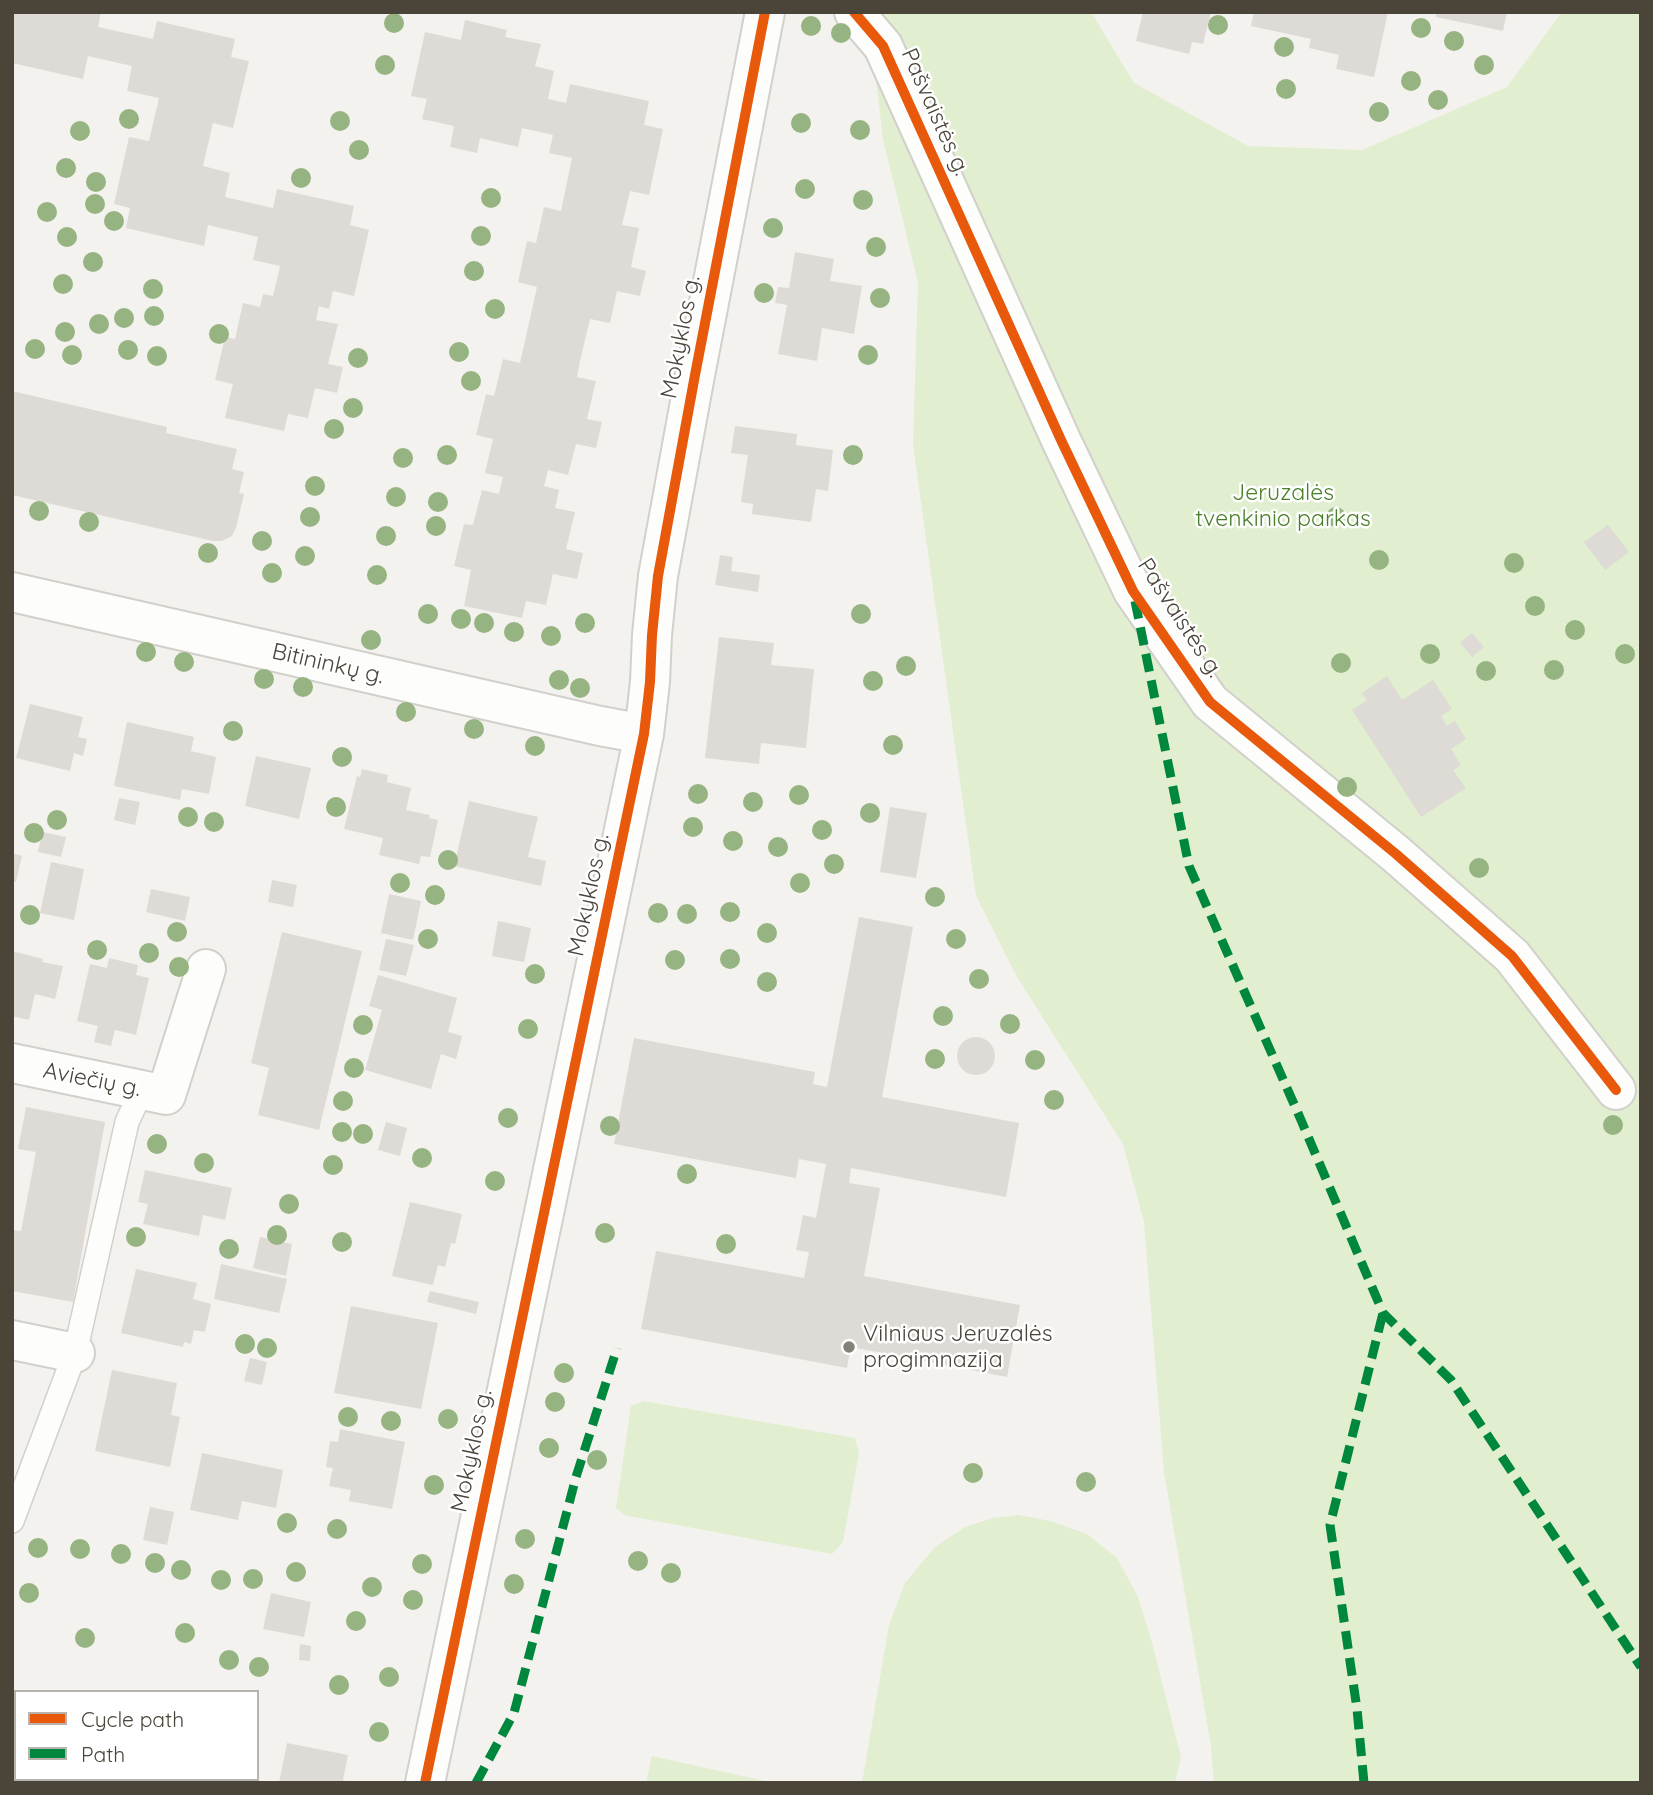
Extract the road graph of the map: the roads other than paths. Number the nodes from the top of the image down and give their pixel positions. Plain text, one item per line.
1 (765, 12) edge
2 (854, 12) edge
3 (12, 592) edge
4 (644, 734) junction
5 (206, 969) dead end
6 (12, 1063) edge
7 (142, 1090) junction
8 (1616, 1090) dead end
9 (12, 1340) edge
10 (75, 1353) junction
11 (12, 1521) edge
12 (425, 1783) edge

1 - 4 street, Mokyklos g.
2 - 8 street, Pašvaistės g.
3 - 4 street, Bitininkų g.
4 - 12 street, Mokyklos g.
5 - 7 street, Aviečių g.
6 - 7 street, Aviečių g.
7 - 10 lane
9 - 10 street
10 - 11 lane

